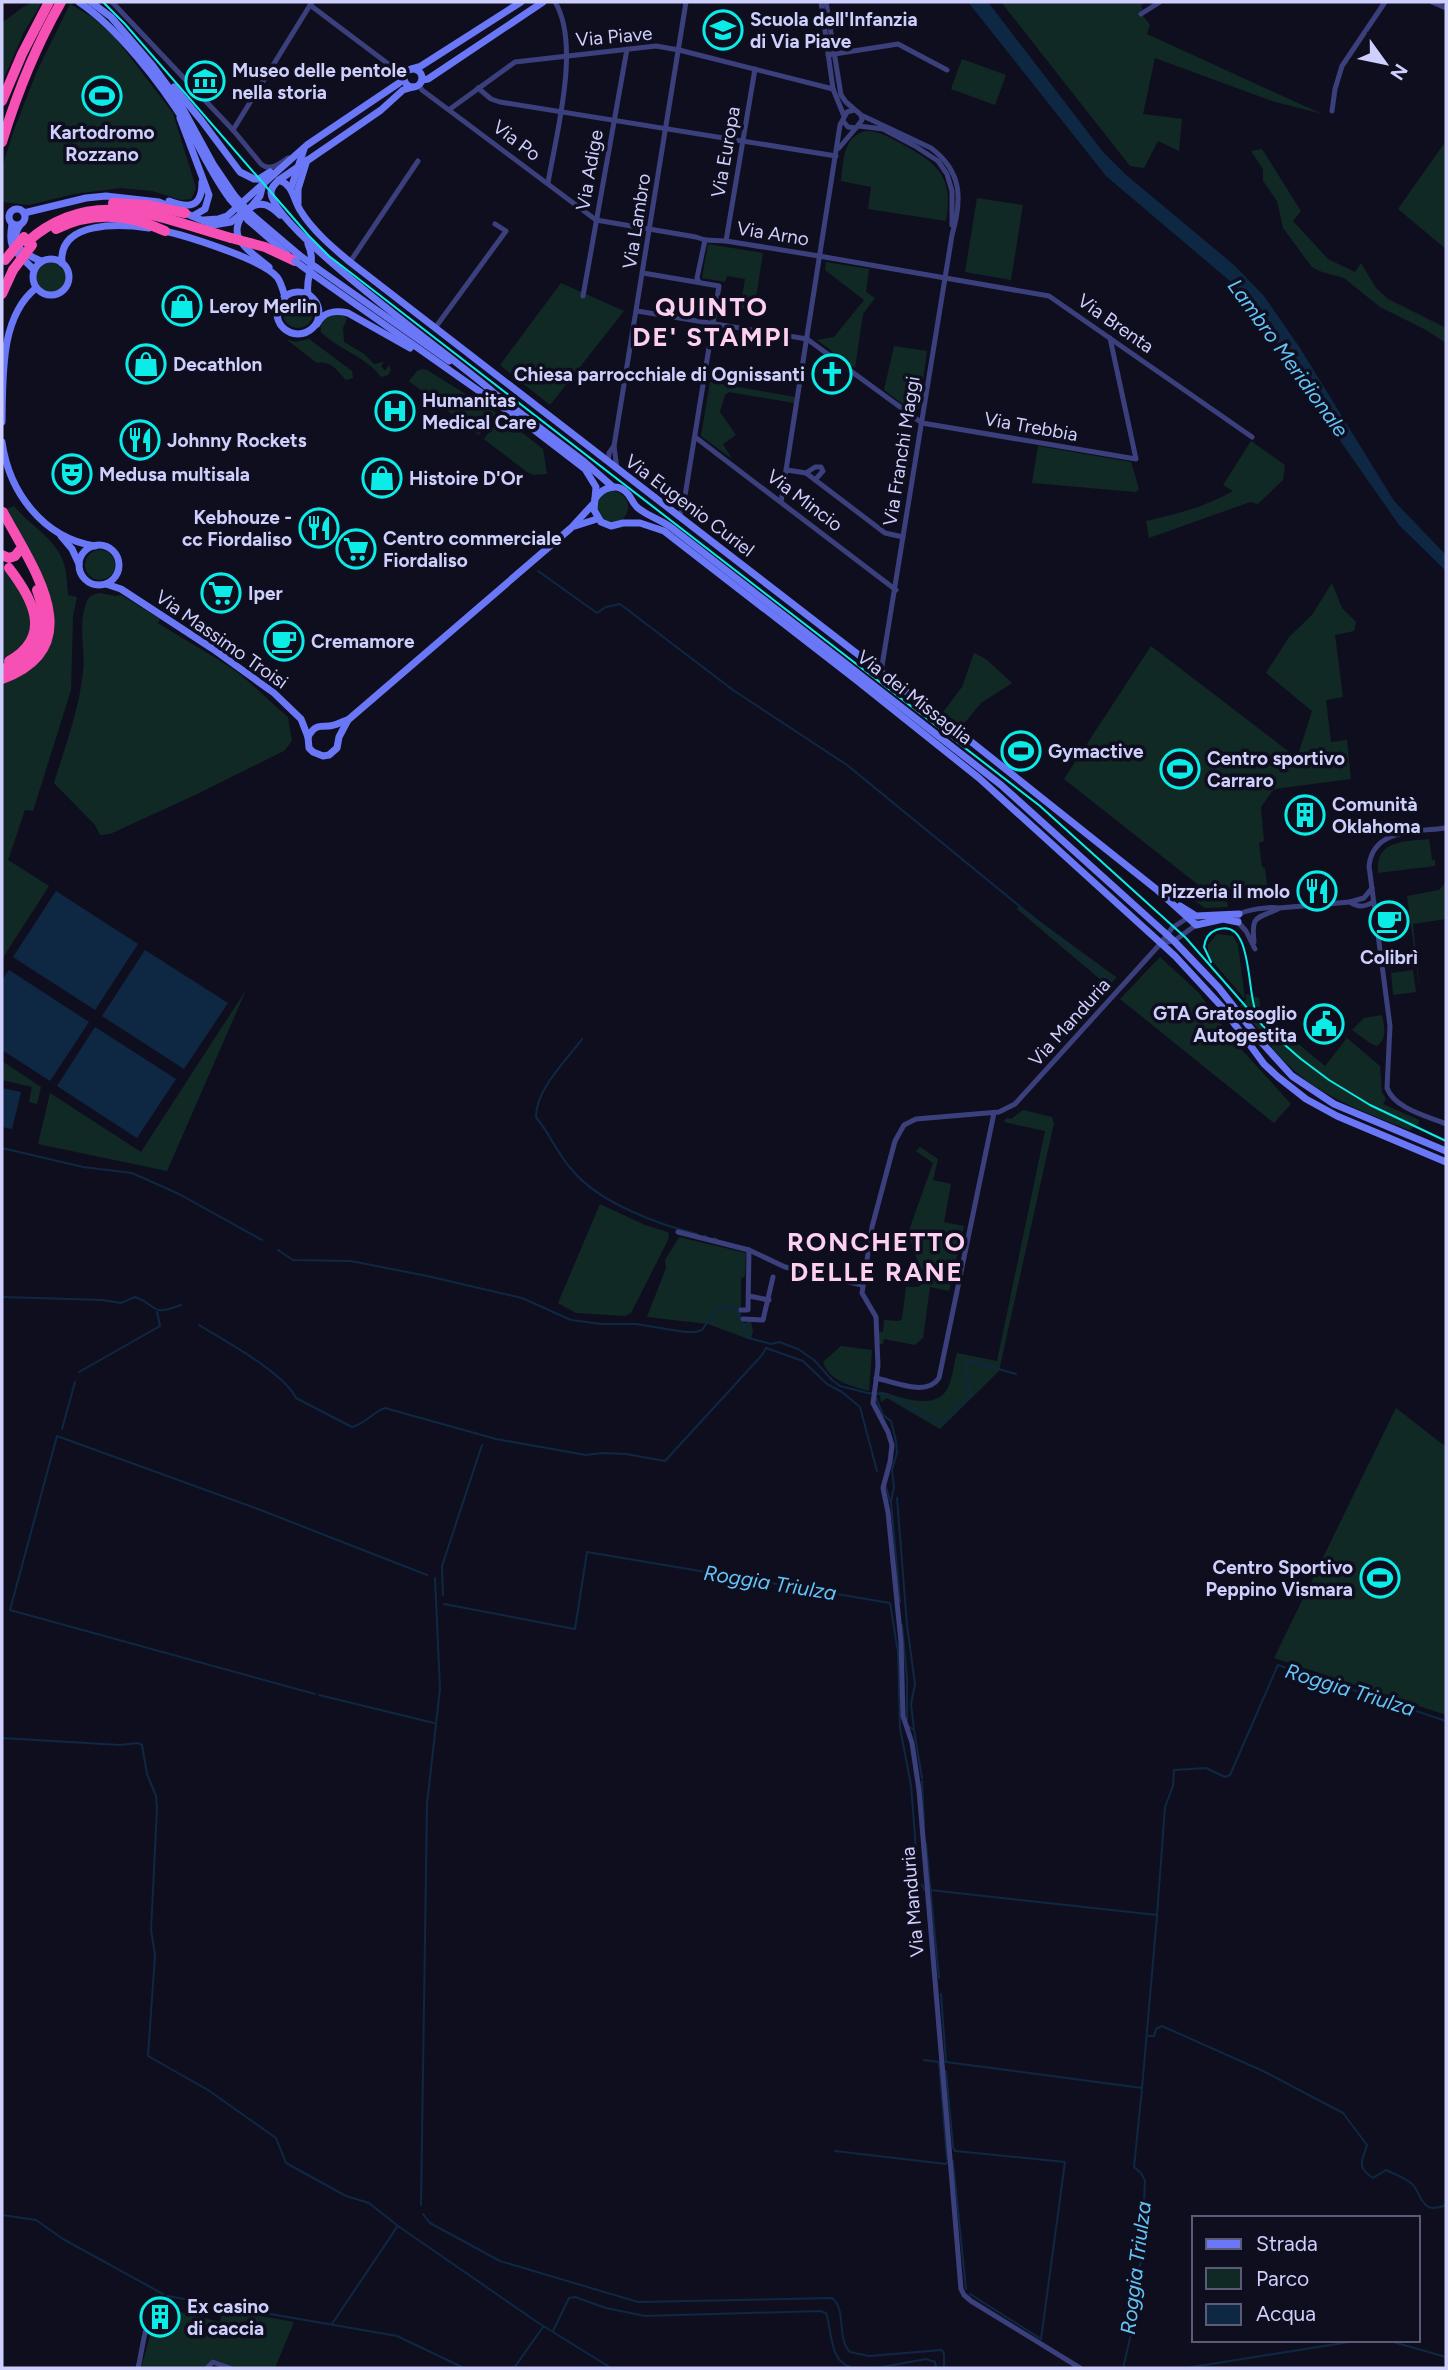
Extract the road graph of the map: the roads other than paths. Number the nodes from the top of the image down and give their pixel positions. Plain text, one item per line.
1 (49, 2) edge
2 (61, 2) edge
3 (79, 2) edge
4 (91, 2) edge
5 (112, 2) edge
6 (521, 2) edge
7 (543, 2) edge
8 (555, 2) edge
9 (687, 2) edge
10 (824, 2) edge
11 (1160, 2) edge
12 (1385, 2) edge
13 (1432, 2) edge
14 (311, 3) edge
15 (1446, 8) edge
16 (1142, 14) dead end
17 (41, 28) junction
18 (627, 48) junction
19 (679, 50) junction
20 (831, 54) junction
21 (568, 55) junction
22 (153, 66) junction
23 (755, 69) junction
24 (947, 70) dead end
25 (408, 71) junction
26 (418, 84) junction
27 (478, 88) junction
28 (834, 89) junction
29 (2, 100) edge
30 (450, 109) junction
31 (855, 110) junction
32 (560, 111) junction
33 (1332, 111) dead end
34 (179, 114) junction
35 (861, 115) junction
36 (844, 119) junction
37 (614, 121) junction
38 (858, 127) junction
39 (666, 128) junction
40 (233, 130) junction
41 (743, 141) junction
42 (2, 142) edge
43 (307, 145) junction
44 (297, 153) junction
45 (836, 153) junction
46 (307, 160) junction
47 (418, 161) dead end
48 (297, 167) junction
49 (202, 181) junction
50 (263, 183) junction
51 (276, 183) junction
52 (548, 183) junction
53 (291, 188) junction
54 (113, 196) junction
55 (232, 197) junction
56 (2, 207) edge
57 (298, 207) junction
58 (14, 210) junction
59 (24, 212) junction
60 (249, 214) junction
61 (2, 215) edge
62 (189, 215) junction
63 (204, 220) junction
64 (596, 220) junction
65 (14, 223) junction
66 (495, 224) dead end
67 (294, 227) junction
68 (651, 228) junction
69 (165, 231) junction
70 (952, 235) junction
71 (305, 239) junction
72 (705, 240) junction
73 (28, 241) junction
74 (726, 241) junction
75 (819, 256) junction
76 (297, 258) junction
77 (41, 261) junction
78 (350, 262) junction
79 (62, 263) junction
80 (7, 265) edge
81 (34, 270) junction
82 (316, 271) junction
83 (274, 274) junction
84 (643, 274) junction
85 (945, 278) junction
86 (2, 280) edge
87 (699, 282) junction
88 (36, 288) junction
89 (2, 294) edge
90 (308, 294) junction
91 (583, 296) dead end
92 (285, 297) junction
93 (637, 311) junction
94 (712, 323) junction
95 (317, 324) junction
96 (435, 328) junction
97 (1110, 338) junction
98 (807, 339) junction
99 (439, 368) dead end
100 (494, 392) junction
101 (2, 422) edge
102 (922, 423) junction
103 (694, 437) junction
104 (1252, 437) dead end
105 (2, 442) edge
106 (614, 446) junction
107 (599, 455) junction
108 (608, 462) junction
109 (617, 469) junction
110 (787, 470) junction
111 (806, 473) junction
112 (814, 480) junction
113 (613, 487) junction
114 (594, 501) junction
115 (632, 501) junction
116 (781, 502) junction
117 (2, 511) edge
118 (679, 516) junction
119 (597, 519) junction
120 (623, 523) junction
121 (571, 528) junction
122 (58, 532) junction
123 (903, 537) junction
124 (95, 545) junction
125 (19, 551) junction
126 (2, 555) edge
127 (5, 564) edge
128 (79, 564) junction
129 (117, 574) junction
130 (106, 584) junction
131 (121, 589) junction
132 (896, 590) junction
133 (42, 610) junction
134 (2, 663) edge
135 (2, 669) edge
136 (881, 672) junction
137 (2, 679) edge
138 (301, 719) junction
139 (348, 720) junction
140 (317, 726) junction
141 (331, 727) junction
142 (308, 737) junction
143 (339, 737) junction
144 (1446, 828) edge
145 (1372, 888) junction
146 (1156, 889) junction
147 (1364, 898) junction
148 (1350, 902) junction
149 (1373, 902) junction
150 (1364, 906) junction
151 (1279, 908) junction
152 (1251, 912) junction
153 (1196, 916) junction
154 (1376, 916) junction
155 (1187, 918) junction
156 (1240, 921) junction
157 (1254, 922) junction
158 (1196, 925) junction
159 (1167, 934) junction
160 (1174, 941) junction
161 (1161, 943) junction
162 (994, 1113) junction
163 (1446, 1124) edge
164 (1446, 1151) edge
165 (1446, 1162) edge
166 (678, 1231) dead end
167 (749, 1250) junction
168 (774, 1277) dead end
169 (862, 1285) junction
170 (749, 1296) junction
171 (769, 1300) junction
172 (741, 1310) dead end
173 (743, 1319) dead end
174 (876, 1378) junction
175 (155, 2306) dead end
176 (138, 2368) edge
177 (207, 2368) edge
178 (230, 2368) edge
179 (1080, 2368) edge

1 - 17 highway
2 - 17 highway
3 - 34 main road, Via Eugenio Curiel
4 - 22 main road, Via Eugenio Curiel
5 - 40 street
6 - 25 main road
7 - 26 main road
8 - 21 street
9 - 19 street, Via Lambro
10 - 20 street
11 - 16 street
12 - 33 street
13 - 15 street
14 - 25 street
14 - 40 street
17 - 29 highway
17 - 42 highway
18 - 19 street, Via Piave
18 - 21 street, Via Piave
18 - 37 street, Via Adige
19 - 23 street, Via Piave
19 - 39 street, Via Lambro
20 - 24 street
20 - 28 street
20 - 31 street
21 - 27 street, Via Piave
21 - 32 street
22 - 44 main road
22 - 55 main road, Via Eugenio Curiel
23 - 28 street, Via Piave
23 - 41 street, Via Europa
25 - 26 main road
25 - 26 main road
25 - 43 main road
26 - 30 street, Via Po
26 - 46 main road
27 - 30 street, Via Piave
27 - 32 street
28 - 36 street
30 - 52 street, Via Po
31 - 35 street
31 - 36 street
32 - 37 street
32 - 52 street
34 - 49 main road
34 - 55 main road, Via Eugenio Curiel
35 - 38 street
35 - 70 street, Via Franchi Maggi
36 - 38 street
36 - 45 street
37 - 39 street
37 - 64 street, Via Adige
38 - 45 street
38 - 70 street, Via Franchi Maggi
39 - 41 street
39 - 68 street, Via Lambro
40 - 44 street
41 - 45 street
41 - 74 street, Via Europa
43 - 44 main road
43 - 48 main road
44 - 50 main road
45 - 75 street
46 - 48 main road
46 - 57 main road
47 - 78 street
48 - 51 main road
48 - 53 main road
49 - 54 main road
49 - 62 main road
50 - 60 main road
50 - 63 main road
51 - 53 main road
51 - 67 main road
52 - 64 street, Via Po
53 - 57 main road, Via Eugenio Curiel
54 - 59 main road
54 - 62 main road
55 - 60 main road, Via Eugenio Curiel, bridge
56 - 58 main road
57 - 78 main road, Via Eugenio Curiel
58 - 59 main road
58 - 65 main road
59 - 65 main road
60 - 63 main road
60 - 67 main road
60 - 76 main road, Via Eugenio Curiel
60 - 83 main road
61 - 65 main road
62 - 63 main road
62 - 73 highway
64 - 68 street, Via Arno
64 - 91 street, Via Adige
65 - 77 main road
65 - 81 main road
66 - 96 street
67 - 71 main road
68 - 72 street, Via Arno
68 - 84 street, Via Lambro
69 - 73 highway
69 - 79 main road
69 - 83 main road
70 - 85 street, Via Franchi Maggi
71 - 90 main road
71 - 100 main road
72 - 74 street, Via Arno
72 - 87 street
73 - 76 highway, bridge
73 - 80 highway, bridge
74 - 75 street, Via Arno
75 - 85 street, Via Arno
75 - 98 street
76 - 82 main road, Via Eugenio Curiel, bridge
77 - 79 main road
77 - 81 main road
78 - 96 main road, Via Eugenio Curiel
79 - 88 main road
80 - 86 highway
80 - 89 highway
81 - 88 main road
82 - 100 main road, Via Eugenio Curiel
82 - 114 main road, Via Eugenio Curiel
83 - 92 main road
84 - 87 street
84 - 93 street, Via Lambro
85 - 97 street, Via Brenta
85 - 102 street, Via Franchi Maggi
87 - 94 street
88 - 101 main road
90 - 92 main road
90 - 95 main road
92 - 95 main road
93 - 94 street
93 - 106 street, Via Lambro
94 - 98 street
94 - 103 street
95 - 99 main road
96 - 107 main road, Via Eugenio Curiel
97 - 102 street, Via Trebbia
97 - 104 street, Via Brenta
98 - 102 street
98 - 110 street
100 - 113 main road, Via Eugenio Curiel
102 - 123 street, Via Franchi Maggi
103 - 116 street, Via Mincio
103 - 118 street
105 - 122 main road
106 - 107 street
106 - 108 street
106 - 109 street
107 - 108 main road, Via Eugenio Curiel
108 - 109 main road, Via Eugenio Curiel
109 - 118 main road, Via Eugenio Curiel
110 - 111 street
110 - 116 street
111 - 112 street
111 - 112 street
112 - 123 street
113 - 114 main road
113 - 115 main road, Via dei Missaglia
114 - 119 main road
114 - 121 main road
115 - 120 main road
115 - 159 main road, Via dei Missaglia
116 - 132 street, Via Mincio
117 - 125 highway
117 - 137 highway
118 - 136 main road, Via Eugenio Curiel
119 - 120 main road, Via dei Missaglia
119 - 121 main road
120 - 161 main road, Via dei Missaglia
121 - 139 main road
122 - 124 main road
122 - 128 main road
123 - 132 street, Via Franchi Maggi
124 - 128 main road
124 - 129 main road
125 - 126 highway
125 - 133 highway
127 - 133 highway
127 - 134 highway
128 - 130 main road
129 - 130 main road
129 - 131 main road
130 - 131 main road, Via Massimo Troisi
131 - 138 main road, Via Massimo Troisi
132 - 136 street, Via Franchi Maggi
133 - 135 highway
136 - 146 main road, Via Eugenio Curiel
138 - 140 main road, Via Massimo Troisi
138 - 142 main road, Via Massimo Troisi
139 - 141 main road
139 - 143 main road
140 - 141 main road
140 - 142 main road
141 - 143 main road
142 - 143 main road
144 - 145 street
145 - 147 street
145 - 149 street
146 - 153 main road
146 - 155 main road
147 - 148 street
147 - 149 street
148 - 150 street
148 - 151 street
149 - 150 street
149 - 154 street
150 - 154 street
151 - 152 street
151 - 157 street
152 - 156 street
152 - 157 street
153 - 155 street
153 - 156 main road
153 - 158 street
154 - 163 street
155 - 158 main road
155 - 159 street
156 - 157 street
156 - 157 street
156 - 158 main road
158 - 160 street
159 - 160 main road, Via dei Missaglia
159 - 161 street
160 - 161 street
160 - 164 main road, Via dei Missaglia
161 - 162 street, Via Manduria
161 - 165 main road, Via dei Missaglia
162 - 169 street, Via Manduria
162 - 174 street
166 - 167 street
167 - 169 street
167 - 170 street
168 - 171 street
169 - 174 street, Via Manduria
170 - 171 street
170 - 172 street
171 - 173 street
174 - 179 street, Via Manduria
175 - 176 street
177 - 178 street

